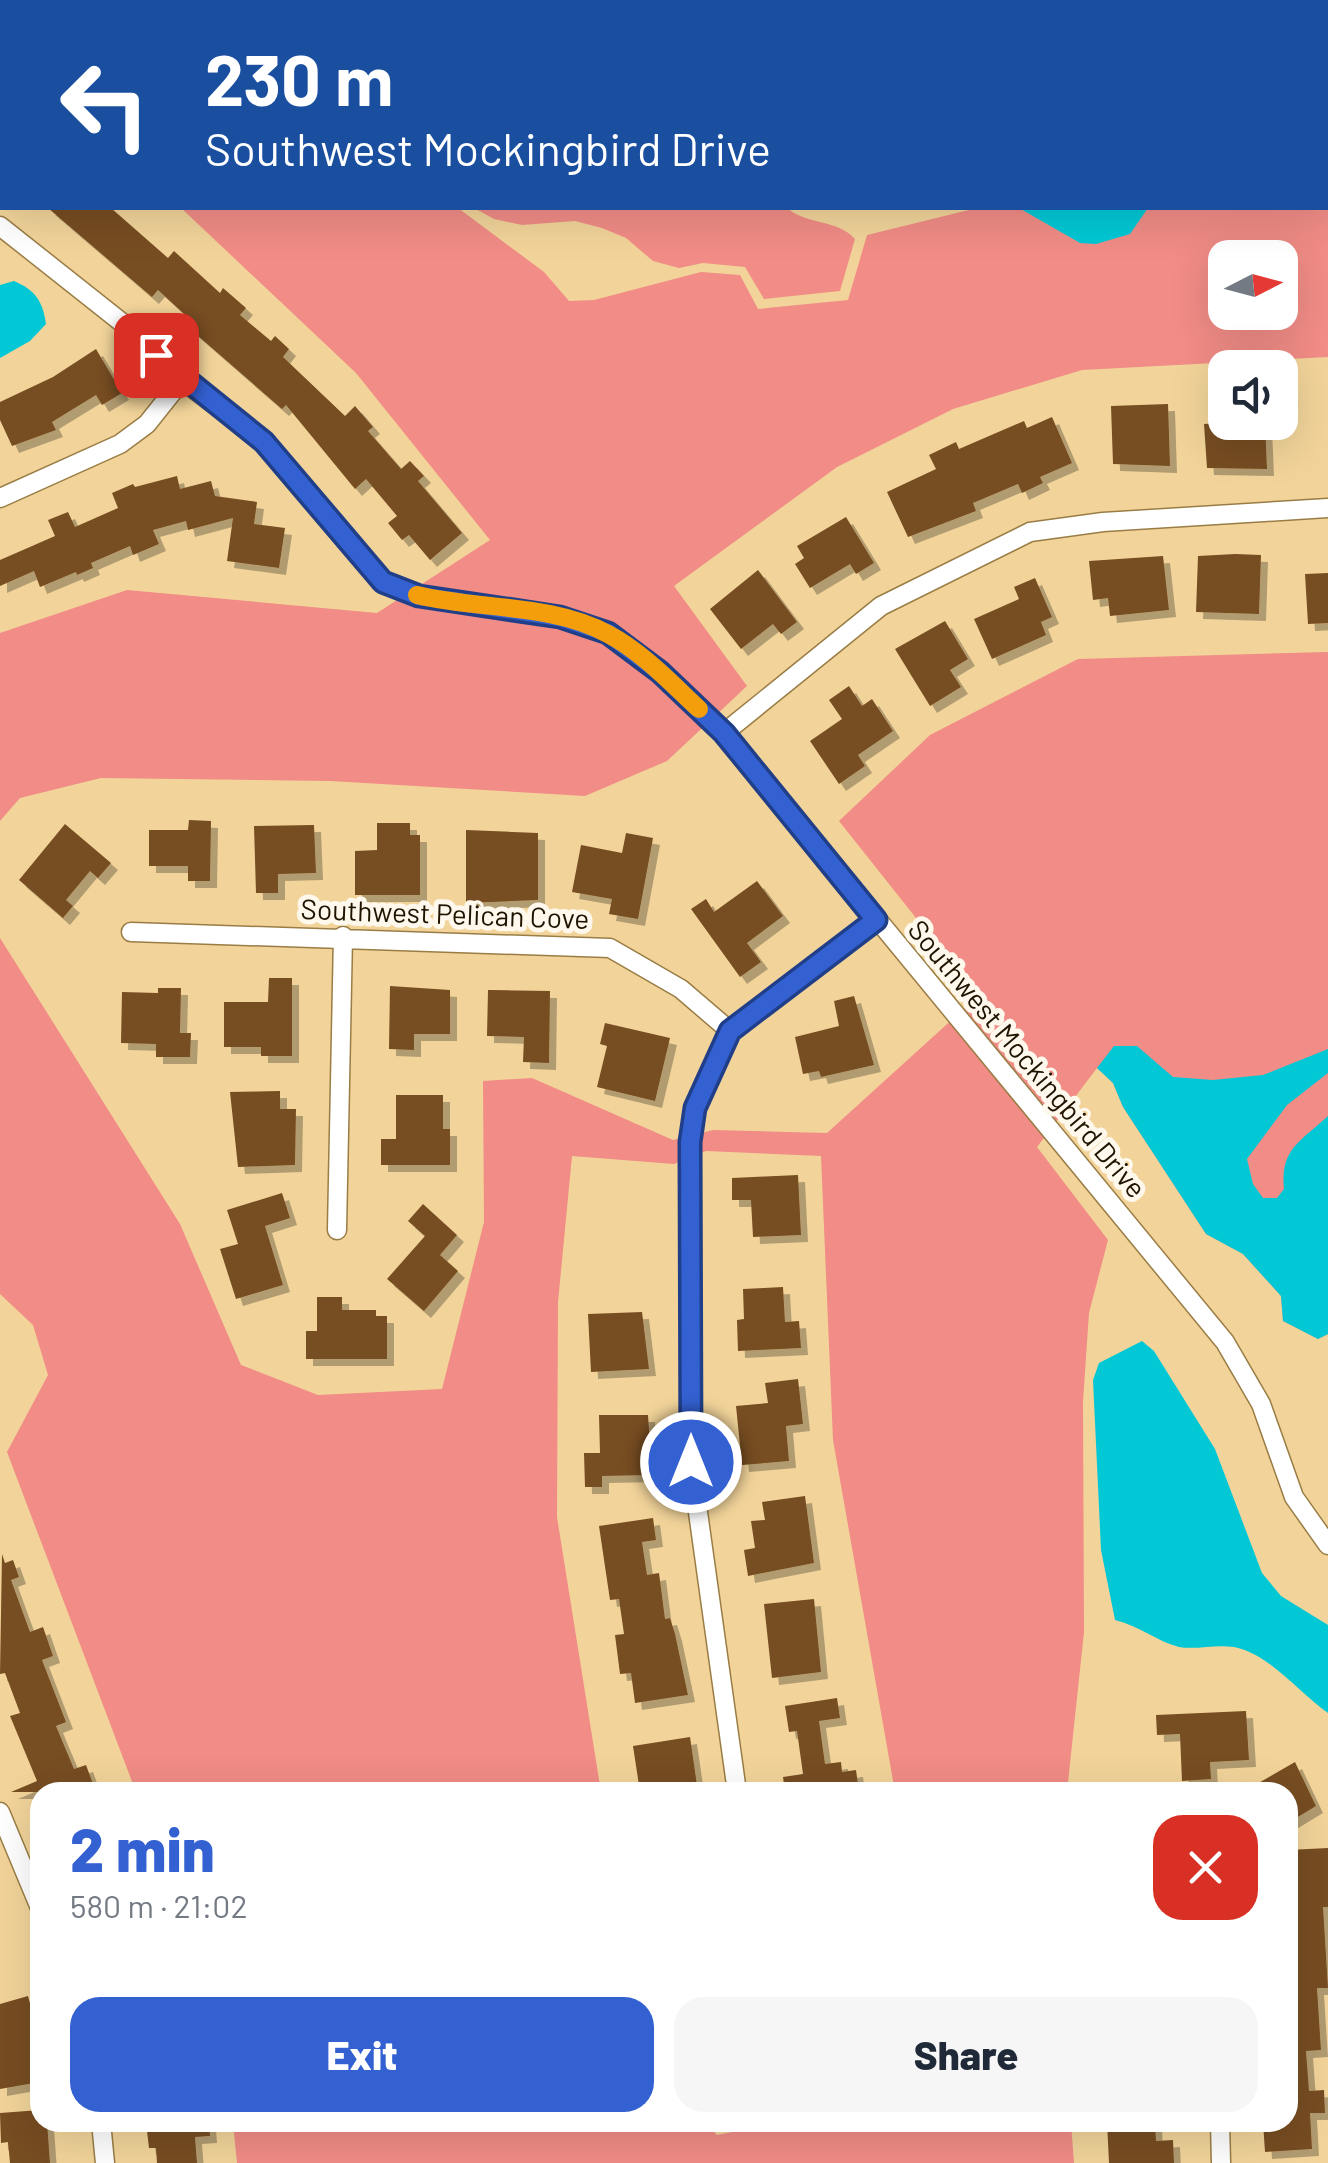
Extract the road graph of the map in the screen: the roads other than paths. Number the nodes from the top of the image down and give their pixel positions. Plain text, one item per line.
1 (0, 226) edge
2 (182, 380) junction
3 (0, 498) edge
4 (1328, 508) edge
5 (724, 733) junction
6 (876, 920) junction
7 (131, 932) dead end
8 (342, 936) junction
9 (730, 1031) junction
10 (337, 1230) dead end
11 (1328, 1546) edge
12 (736, 1782) edge
13 (0, 1812) edge
14 (30, 1884) edge
15 (102, 2132) edge
16 (1220, 2132) edge
17 (105, 2163) edge
18 (1221, 2163) edge

1 - 2 street, Southwest Mockingbird Drive
2 - 3 street
2 - 5 street, Southwest Mockingbird Drive
4 - 5 street
5 - 6 street, Southwest Mockingbird Drive
6 - 9 street
6 - 11 street, Southwest Mockingbird Drive
7 - 8 street, Southwest Pelican Cove
8 - 9 street, Southwest Pelican Cove
8 - 10 street
9 - 12 street
13 - 14 street
15 - 17 street
16 - 18 street

